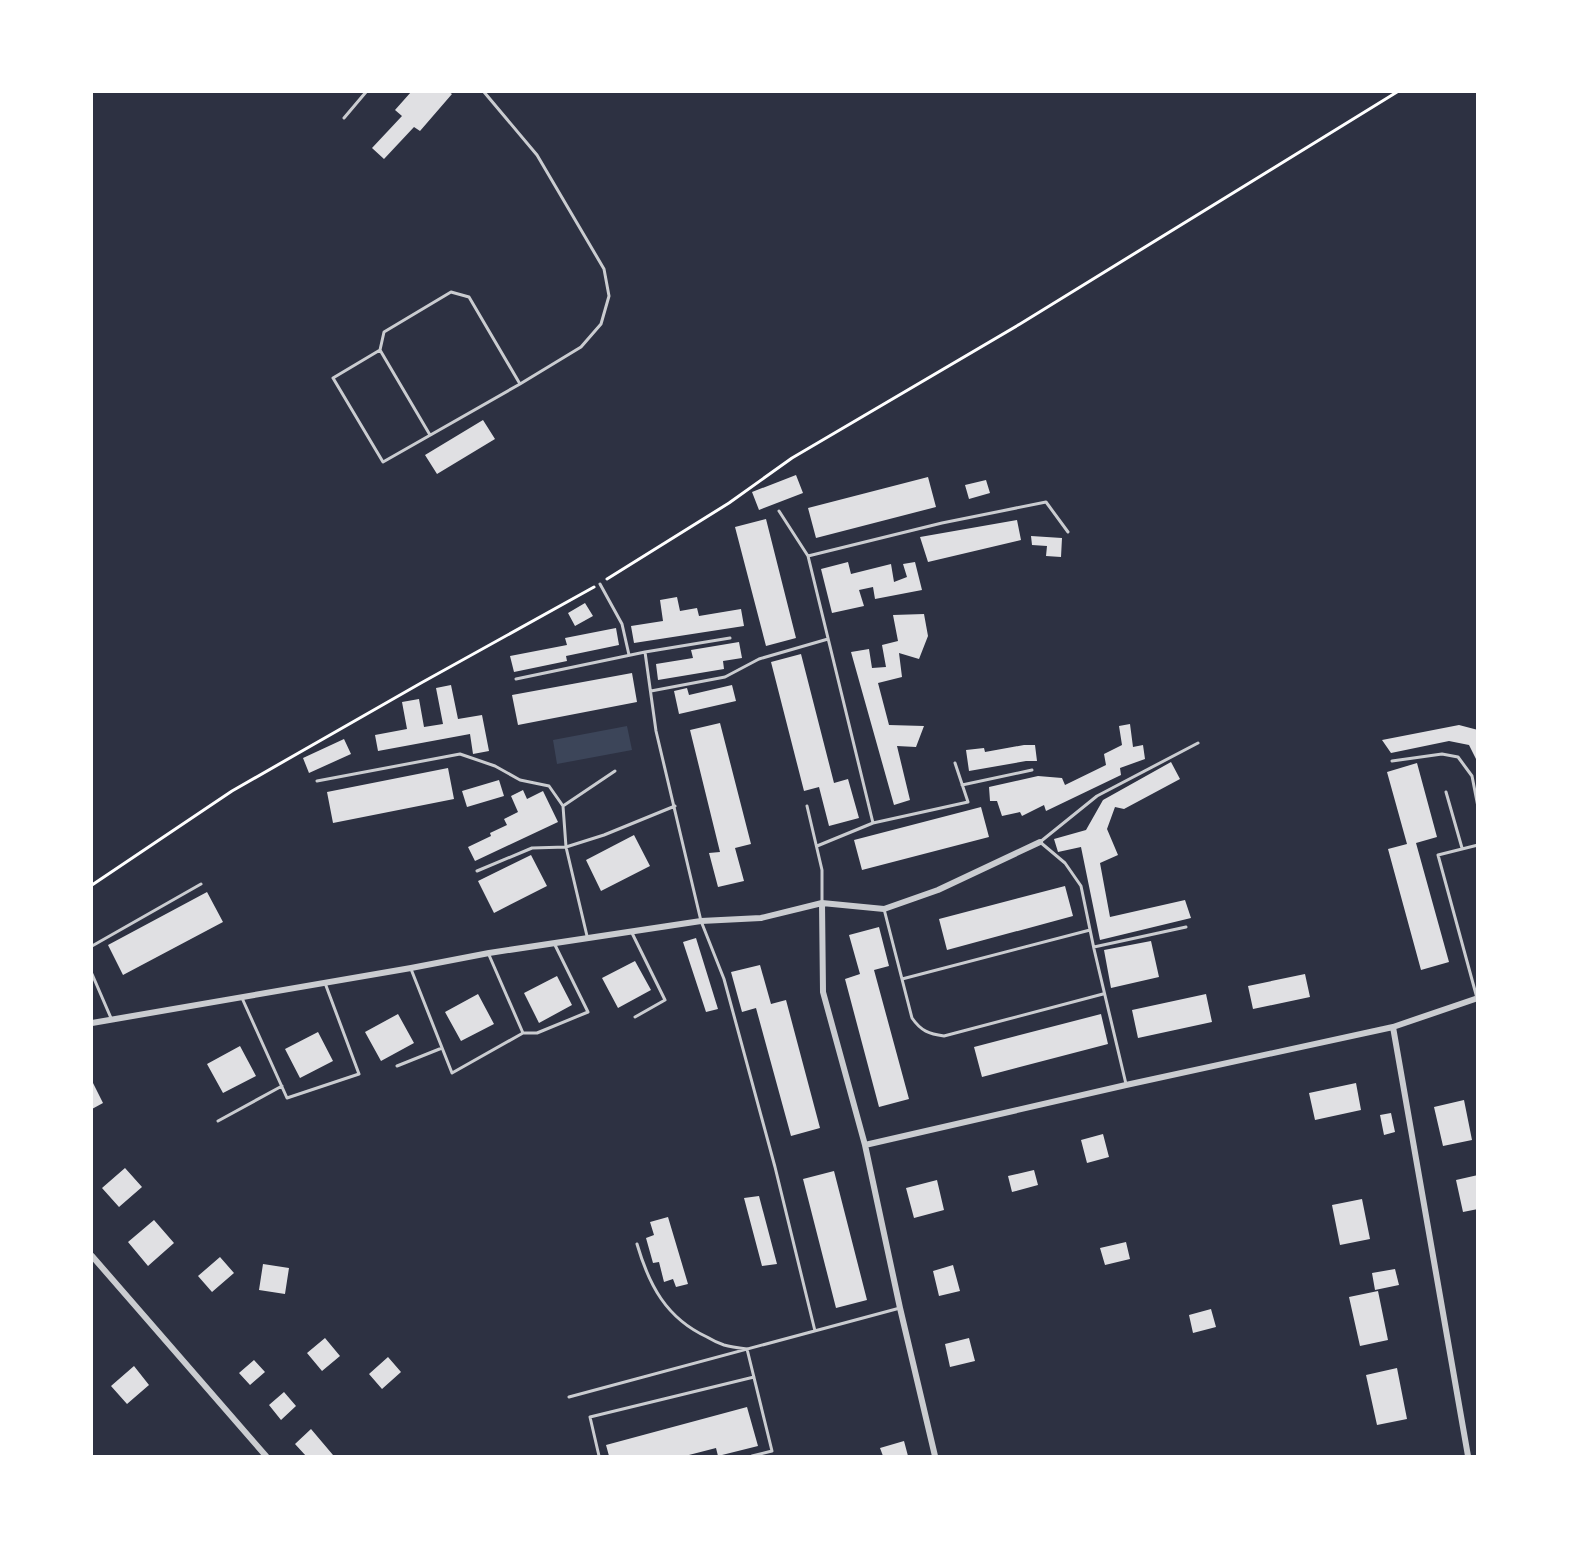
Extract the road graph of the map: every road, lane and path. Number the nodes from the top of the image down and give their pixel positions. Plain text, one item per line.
1 (366, 92) edge
2 (484, 92) edge
3 (1397, 92) edge
4 (344, 118) dead end
5 (380, 350) junction
6 (520, 384) junction
7 (430, 435) junction
8 (779, 511) dead end
9 (1068, 532) dead end
10 (808, 556) junction
11 (600, 584) junction
12 (730, 638) dead end
13 (828, 639) junction
14 (645, 652) junction
15 (629, 655) junction
16 (516, 679) dead end
17 (651, 691) junction
18 (1198, 742) dead end
19 (1392, 761) dead end
20 (955, 763) dead end
21 (1032, 770) dead end
22 (615, 771) dead end
23 (317, 781) dead end
24 (962, 785) junction
25 (1446, 792) dead end
26 (563, 806) junction
27 (675, 806) junction
28 (807, 806) dead end
29 (1478, 807) edge
30 (873, 823) junction
31 (1040, 842) junction
32 (1478, 845) edge
33 (817, 846) junction
34 (566, 847) junction
35 (1462, 848) junction
36 (477, 871) dead end
37 (201, 884) dead end
38 (92, 885) edge
39 (822, 903) junction
40 (884, 909) junction
41 (701, 921) junction
42 (1186, 927) dead end
43 (1090, 930) junction
44 (631, 932) junction
45 (588, 938) junction
46 (555, 943) junction
47 (92, 946) edge
48 (1093, 947) junction
49 (489, 953) junction
50 (411, 968) junction
51 (92, 974) edge
52 (902, 979) junction
53 (325, 983) junction
54 (1104, 994) junction
55 (241, 997) junction
56 (1477, 998) edge
57 (635, 1017) dead end
58 (111, 1020) junction
59 (92, 1023) edge
60 (1393, 1027) junction
61 (523, 1033) junction
62 (442, 1048) junction
63 (397, 1066) dead end
64 (1126, 1085) junction
65 (282, 1086) junction
66 (218, 1121) dead end
67 (865, 1145) junction
68 (637, 1244) dead end
69 (92, 1256) edge
70 (900, 1308) junction
71 (815, 1331) junction
72 (747, 1349) junction
73 (754, 1377) junction
74 (569, 1397) dead end
75 (266, 1456) edge
76 (599, 1456) edge
77 (752, 1456) edge
78 (935, 1456) edge
79 (1468, 1456) edge

1 - 4 lane
2 - 6 lane
3 - 11 path
5 - 6 lane
5 - 7 lane
5 - 7 lane
6 - 7 lane
8 - 10 lane
9 - 10 lane
10 - 13 lane
11 - 15 lane
11 - 38 path
12 - 14 lane
13 - 17 lane
13 - 30 lane
14 - 15 lane
14 - 17 lane
15 - 16 lane
17 - 27 lane
18 - 31 lane
19 - 29 lane
20 - 24 lane
21 - 24 lane
22 - 26 lane
23 - 26 lane
24 - 30 lane
25 - 35 lane
26 - 34 lane
27 - 34 lane
27 - 41 lane
28 - 33 lane
30 - 33 lane
31 - 40 street
31 - 43 lane
32 - 35 lane
33 - 39 lane
34 - 36 lane
34 - 45 lane
35 - 56 lane
37 - 47 lane
39 - 40 street
39 - 41 street
39 - 67 street
40 - 52 lane
41 - 44 street
41 - 71 lane
42 - 48 lane
43 - 48 lane
43 - 52 lane
44 - 45 street
44 - 57 lane
45 - 46 street
46 - 49 street
46 - 61 lane
48 - 54 lane
49 - 50 street
49 - 61 lane
50 - 53 street
50 - 62 lane
51 - 58 lane
52 - 54 lane
53 - 55 street
53 - 65 lane
54 - 64 lane
55 - 58 street
55 - 65 lane
56 - 60 street
58 - 59 street
60 - 64 street
60 - 79 street
61 - 62 lane
62 - 63 lane
64 - 67 street
65 - 66 lane
67 - 70 street
68 - 72 lane
69 - 75 street
70 - 71 lane
70 - 78 street
71 - 72 lane
72 - 73 lane
72 - 74 lane
73 - 76 lane
73 - 77 lane

